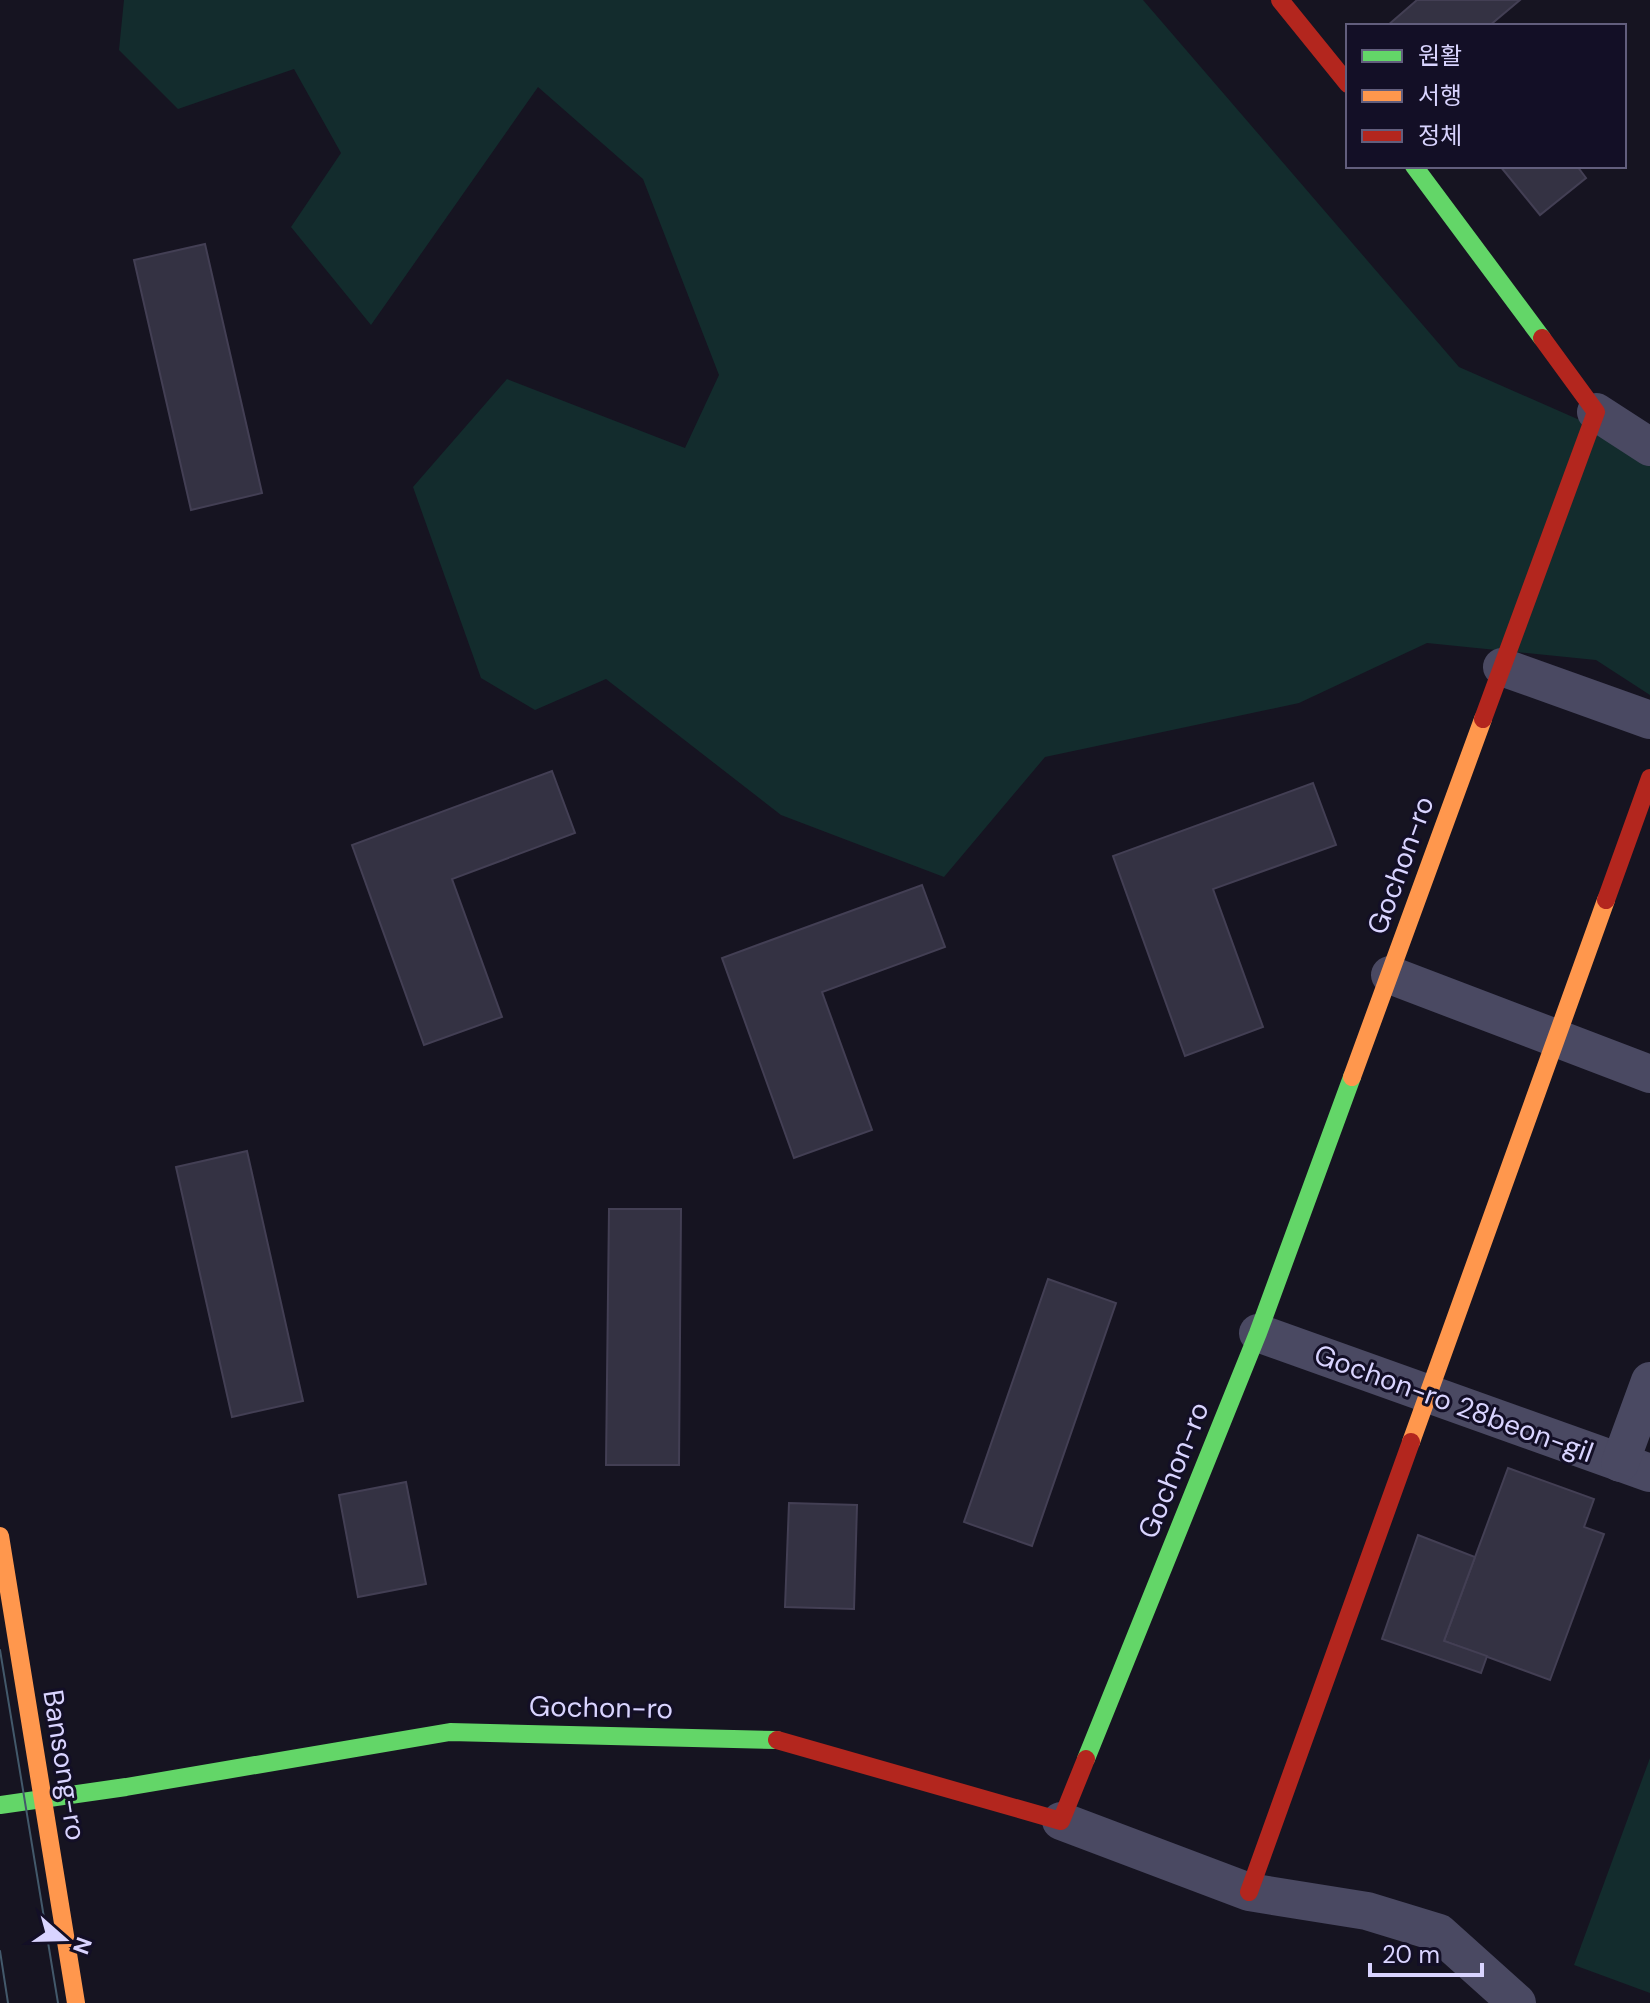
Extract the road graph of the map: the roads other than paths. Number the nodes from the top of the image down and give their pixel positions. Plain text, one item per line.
1 (1280, 0) edge
2 (1346, 82) edge
3 (1416, 168) edge
4 (1596, 412) junction
5 (1650, 447) edge
6 (1502, 667) junction
7 (1650, 720) edge
8 (1650, 778) edge
9 (1390, 975) junction
10 (1556, 1038) junction
11 (1650, 1074) edge
12 (1258, 1333) junction
13 (1650, 1381) edge
14 (1429, 1394) junction
15 (1635, 1468) edge
16 (0, 1536) edge
17 (42, 1797) junction
18 (0, 1805) edge
19 (1061, 1821) junction
20 (1249, 1892) junction
21 (76, 2003) edge
22 (1517, 2003) edge

1 - 2 street
3 - 4 street
4 - 5 street
4 - 6 street, Gochon-ro
6 - 7 street
6 - 9 street, Gochon-ro
8 - 10 street
9 - 10 street
9 - 12 street, Gochon-ro
10 - 11 street
10 - 14 street
12 - 14 street, Gochon-ro 28beon-gil
12 - 19 street, Gochon-ro
13 - 15 street
14 - 15 street, Gochon-ro 28beon-gil
14 - 20 street
16 - 17 street, Bansong-ro
17 - 18 street, Gochon-ro
17 - 19 street, Gochon-ro
17 - 21 street, Bansong-ro
19 - 20 street
20 - 22 street

